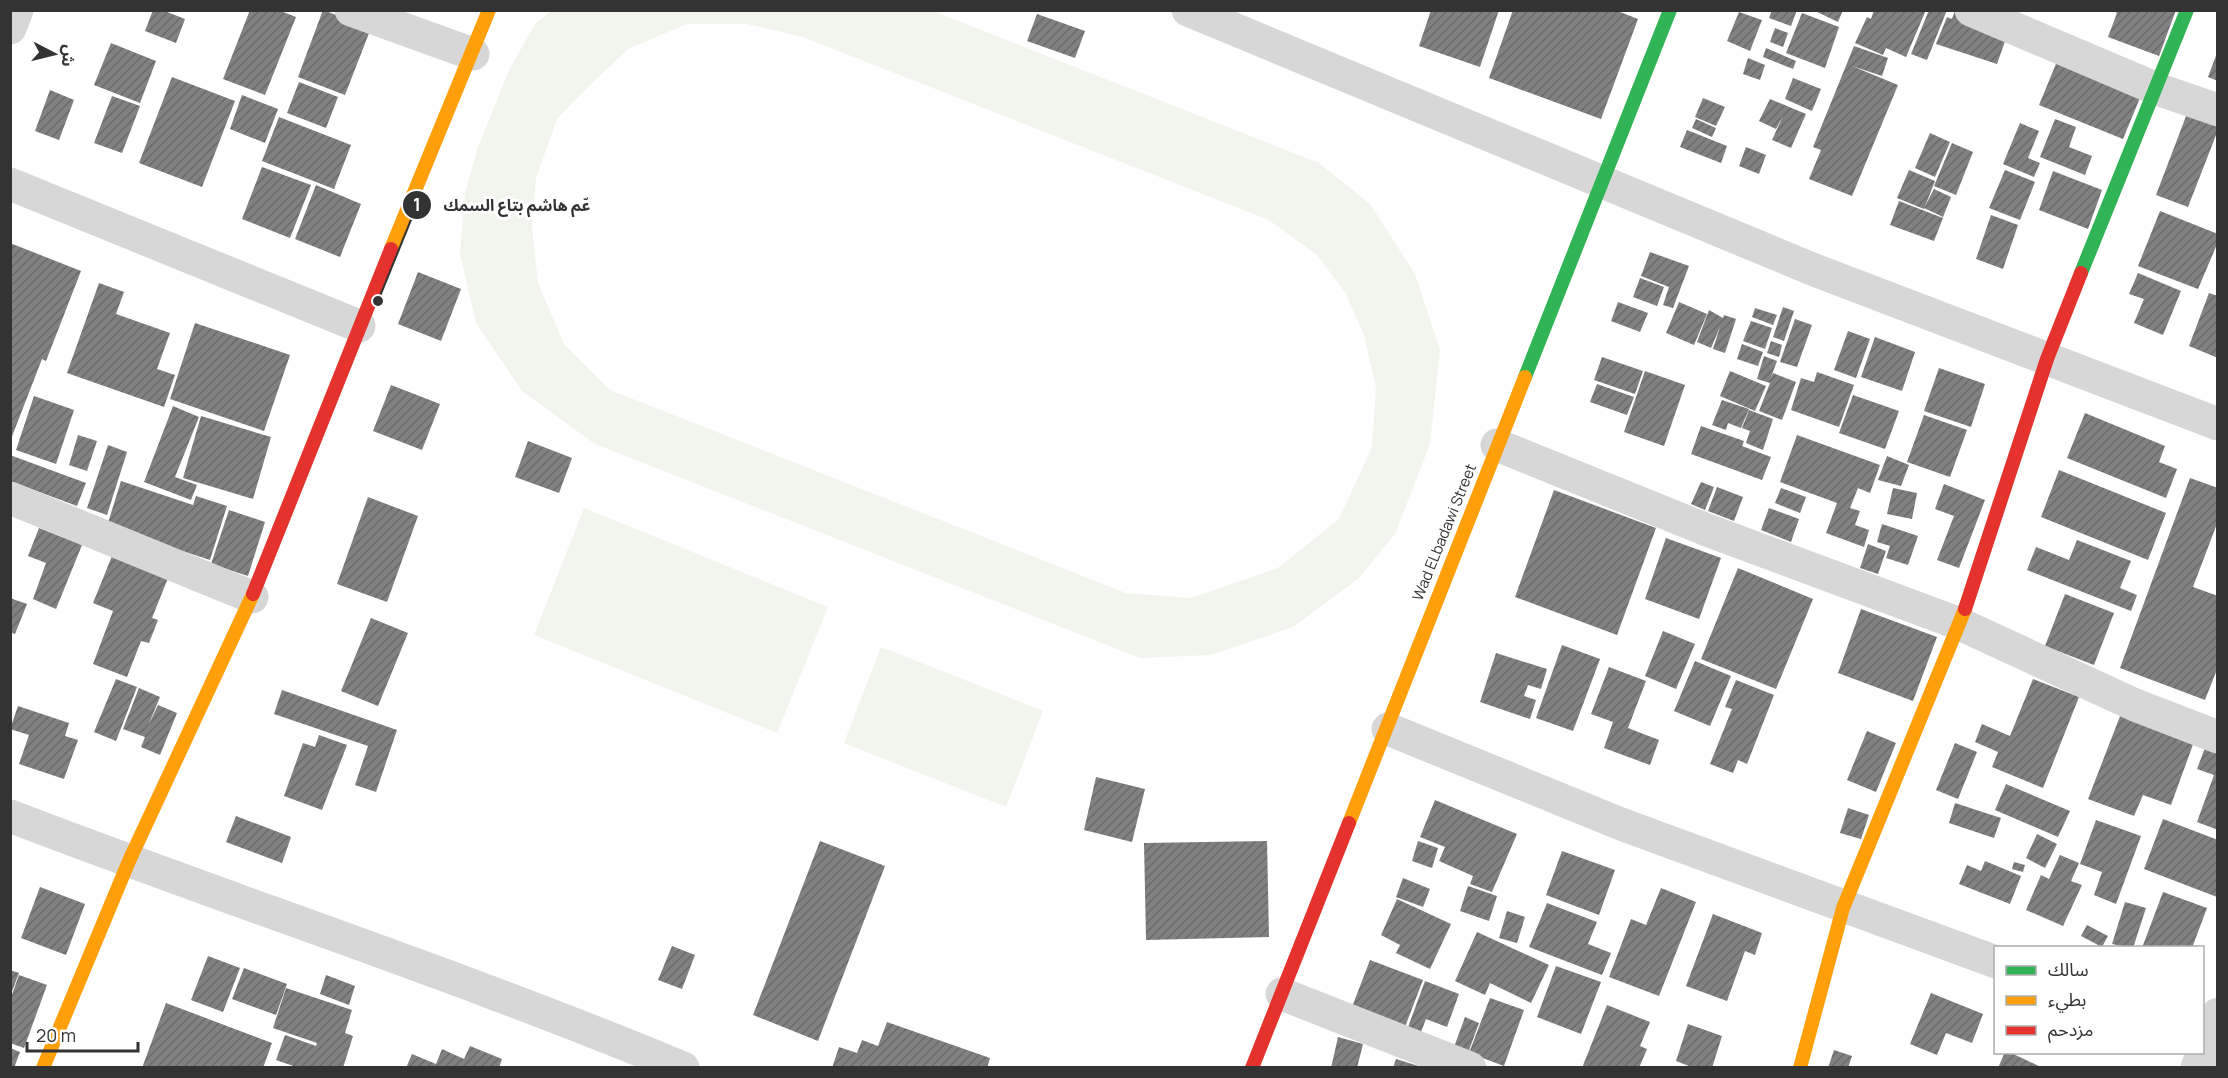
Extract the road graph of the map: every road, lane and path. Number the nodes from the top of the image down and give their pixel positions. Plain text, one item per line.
1 (17, 10) edge
2 (351, 10) edge
3 (489, 10) edge
4 (1188, 10) edge
5 (1670, 10) edge
6 (1971, 10) edge
7 (2187, 10) edge
8 (1235, 19) edge
9 (10, 27) edge
10 (473, 54) junction
11 (2157, 89) junction
12 (2217, 110) edge
13 (1604, 182) junction
14 (10, 184) edge
15 (359, 326) junction
16 (2047, 359) junction
17 (2217, 424) edge
18 (1497, 445) junction
19 (10, 498) edge
20 (252, 597) junction
21 (1960, 624) junction
22 (1388, 729) junction
23 (2217, 737) edge
24 (10, 816) edge
25 (129, 861) junction
26 (1843, 908) junction
27 (1994, 962) edge
28 (1282, 994) junction
29 (43, 1068) edge
30 (683, 1068) edge
31 (1252, 1068) edge
32 (1470, 1068) edge
33 (1800, 1068) edge

1 - 9 street
2 - 10 street
3 - 10 street
4 - 8 street
5 - 13 street, Wad ELbadawi Street
6 - 11 street
7 - 11 street
8 - 13 street
10 - 15 street
11 - 12 street
11 - 16 street
13 - 16 street
13 - 18 street, Wad ELbadawi Street
14 - 15 street
15 - 20 street
16 - 17 street
16 - 21 street
18 - 21 street
18 - 22 street, Wad ELbadawi Street
19 - 20 street
20 - 25 street
21 - 23 street
21 - 26 street
22 - 26 street
22 - 28 street, Wad ELbadawi Street
24 - 25 street
25 - 29 street
25 - 30 street
26 - 27 street
26 - 33 street
28 - 31 street, Wad ELbadawi Street
28 - 32 street

